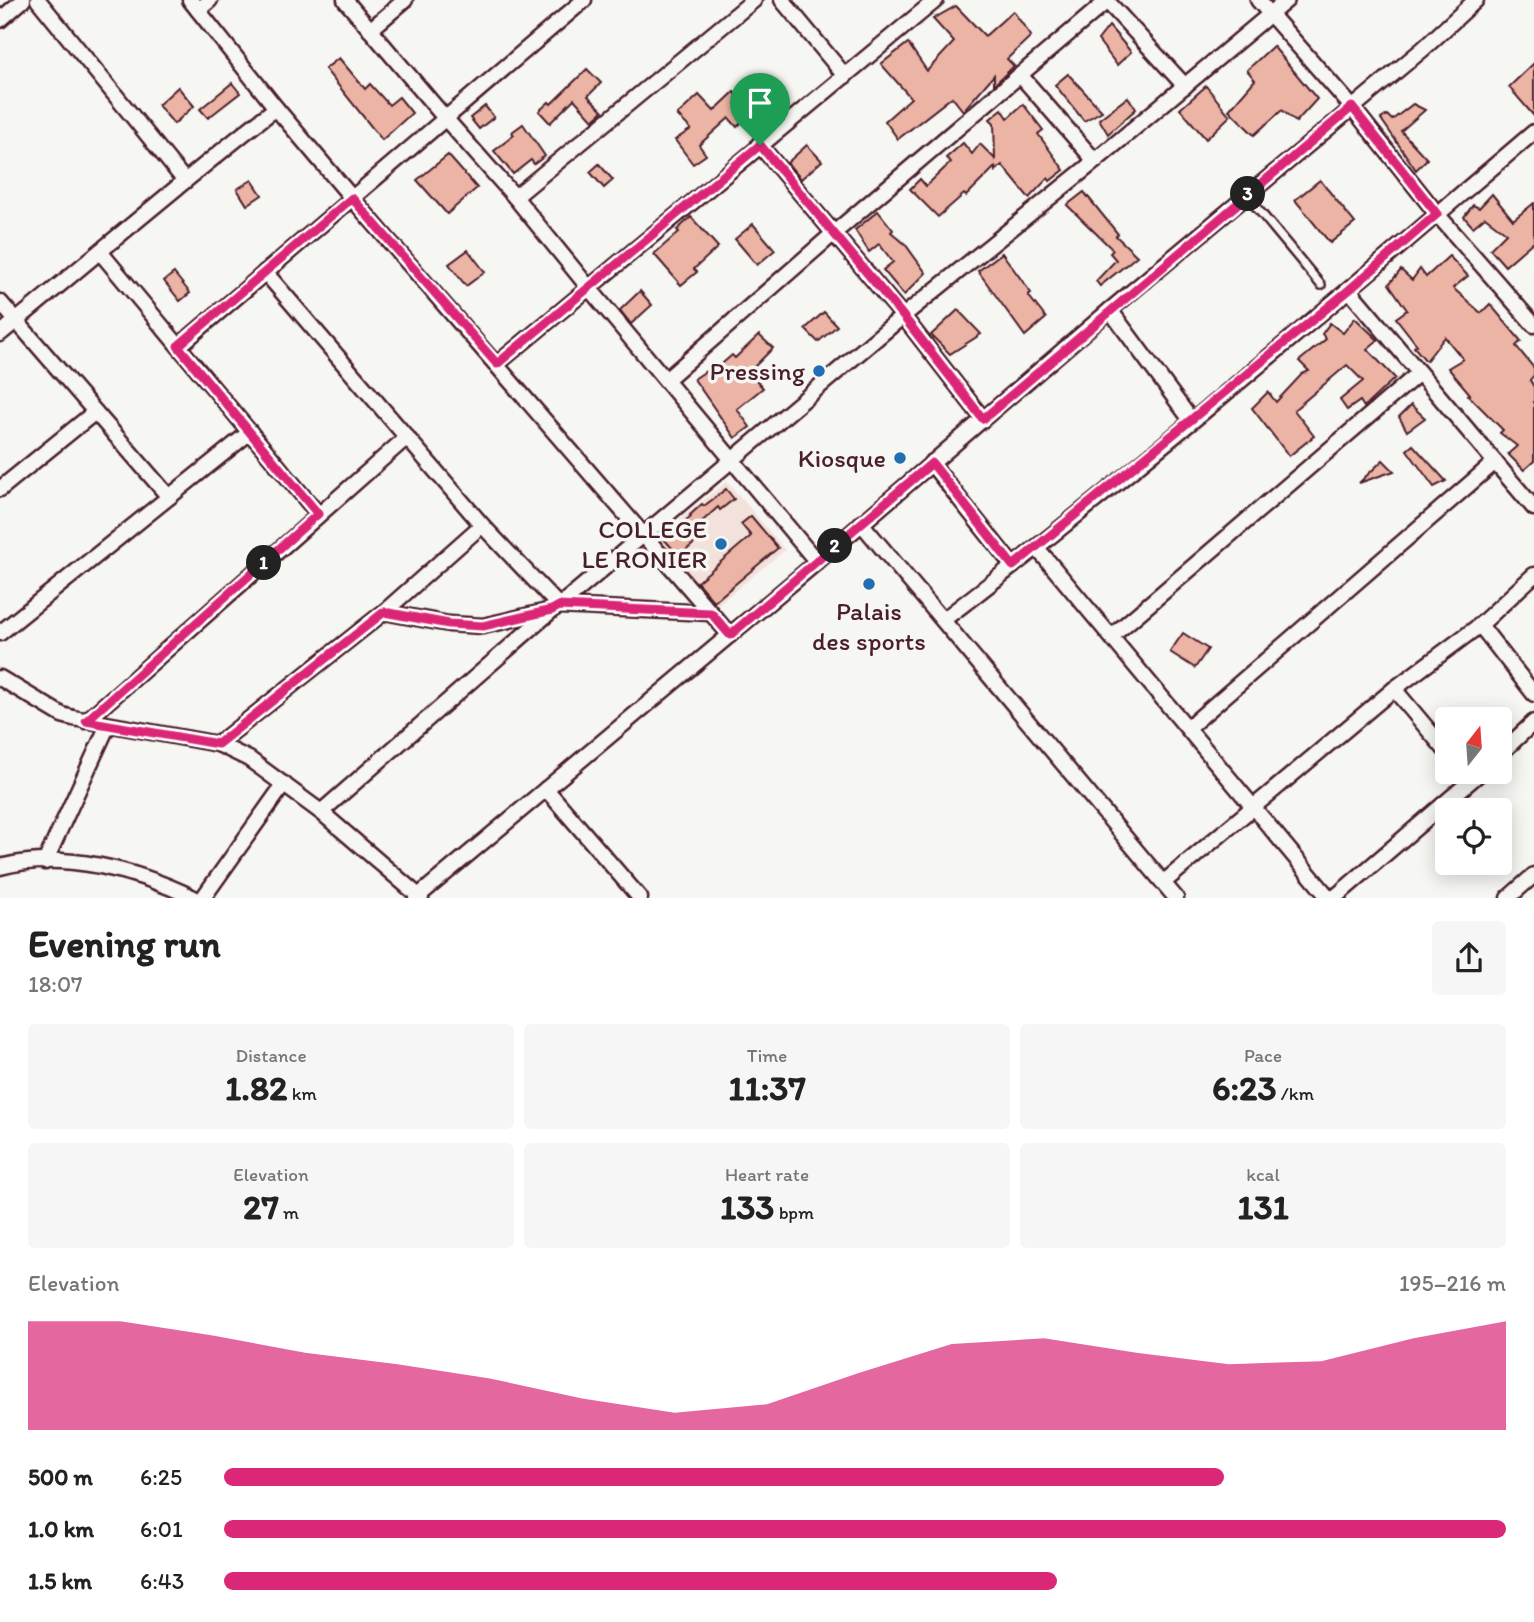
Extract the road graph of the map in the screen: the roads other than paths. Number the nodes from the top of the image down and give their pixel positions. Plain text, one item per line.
1 (23, 0) edge
2 (38, 0) edge
3 (345, 0) edge
4 (405, 0) edge
5 (584, 0) edge
6 (754, 0) edge
7 (782, 0) edge
8 (936, 0) edge
9 (1107, 0) edge
10 (1258, 0) edge
11 (1287, 0) edge
12 (1476, 0) edge
13 (199, 3) edge
14 (1271, 15) junction
15 (0, 20) edge
16 (370, 30) junction
17 (845, 76) junction
18 (1021, 76) junction
19 (1185, 86) junction
20 (1352, 107) junction
21 (275, 108) junction
22 (445, 118) junction
23 (1532, 138) edge
24 (760, 145) junction
25 (1095, 161) junction
26 (186, 181) junction
27 (1247, 195) junction
28 (515, 197) junction
29 (352, 198) junction
30 (1437, 214) junction
31 (834, 233) junction
32 (101, 253) junction
33 (265, 272) junction
34 (1321, 285) dead end
35 (589, 288) junction
36 (1349, 290) junction
37 (0, 302) edge
38 (1110, 310) junction
39 (903, 316) junction
40 (16, 321) junction
41 (1534, 325) edge
42 (0, 334) edge
43 (178, 346) junction
44 (497, 364) junction
45 (1419, 373) junction
46 (667, 379) junction
47 (95, 412) junction
48 (983, 419) junction
49 (1191, 421) junction
50 (250, 432) junction
51 (407, 437) junction
52 (732, 458) junction
53 (1495, 462) junction
54 (932, 463) junction
55 (0, 489) edge
56 (169, 497) junction
57 (1534, 508) edge
58 (318, 514) junction
59 (861, 523) junction
60 (482, 525) junction
61 (644, 535) junction
62 (1037, 548) junction
63 (817, 562) junction
64 (1013, 566) junction
65 (1534, 575) edge
66 (556, 608) junction
67 (384, 612) junction
68 (711, 613) junction
69 (943, 620) junction
70 (1480, 625) junction
71 (0, 633) edge
72 (730, 635) junction
73 (1112, 636) junction
74 (0, 678) edge
75 (1394, 689) junction
76 (1534, 694) edge
77 (86, 721) junction
78 (1534, 722) edge
79 (108, 725) junction
80 (1189, 727) junction
81 (1435, 738) edge
82 (1512, 743) edge
83 (218, 744) junction
84 (284, 784) junction
85 (1462, 784) edge
86 (546, 789) junction
87 (1252, 808) junction
88 (321, 812) junction
89 (45, 862) junction
90 (0, 867) edge
91 (1534, 874) edge
92 (1164, 882) junction
93 (631, 895) edge
94 (419, 897) edge
95 (194, 898) edge
96 (203, 898) edge
97 (1176, 898) edge
98 (1331, 898) edge
99 (1508, 898) edge

1 - 15 street
2 - 26 street
3 - 16 street
4 - 16 street
5 - 22 street
6 - 28 street
7 - 17 street
8 - 17 street
9 - 18 street
9 - 19 street
10 - 14 street
11 - 14 street
12 - 20 street
13 - 21 street
14 - 19 street
14 - 20 street
16 - 22 street
17 - 24 street
18 - 25 street
18 - 31 street
19 - 25 street
20 - 27 street
20 - 30 street
21 - 26 street
21 - 29 street
22 - 28 street
22 - 29 street
23 - 30 street
24 - 31 street
24 - 35 street
25 - 39 street
26 - 32 street
27 - 34 lane
27 - 38 street
28 - 35 street
29 - 33 street
29 - 44 street
30 - 36 street
30 - 41 street
31 - 39 street
31 - 46 street
32 - 40 street
32 - 43 street
33 - 43 street
33 - 51 street
35 - 44 street
35 - 46 street
36 - 45 street
36 - 49 street
37 - 40 street
38 - 48 street
38 - 49 street
39 - 48 street
39 - 52 street
40 - 42 street
40 - 47 street
43 - 50 street
44 - 61 street
45 - 53 street
45 - 73 street
46 - 52 street
47 - 55 street
47 - 56 street
48 - 54 street
49 - 62 street
50 - 56 street
50 - 58 street
51 - 58 street
51 - 60 street
52 - 61 street
52 - 63 street
53 - 57 street
53 - 80 street
54 - 59 street
54 - 64 street
56 - 71 street
58 - 77 street
59 - 63 street
59 - 69 street
60 - 66 street
60 - 67 street
61 - 66 street
61 - 68 street
62 - 64 street
62 - 73 street
63 - 72 street
64 - 69 street
65 - 70 street
66 - 67 street
66 - 68 street
66 - 88 street
67 - 83 street
68 - 72 street
69 - 92 street
70 - 75 street
70 - 76 street
72 - 86 street
73 - 80 street
74 - 77 street
75 - 81 street
75 - 87 street
77 - 79 street
78 - 82 street
79 - 83 street
79 - 89 street
80 - 87 street
83 - 84 street
84 - 88 street
84 - 96 street
85 - 98 street
86 - 93 street
86 - 94 street
87 - 92 street
87 - 98 street
88 - 94 street
89 - 90 street
89 - 95 street
91 - 99 street
92 - 97 street

